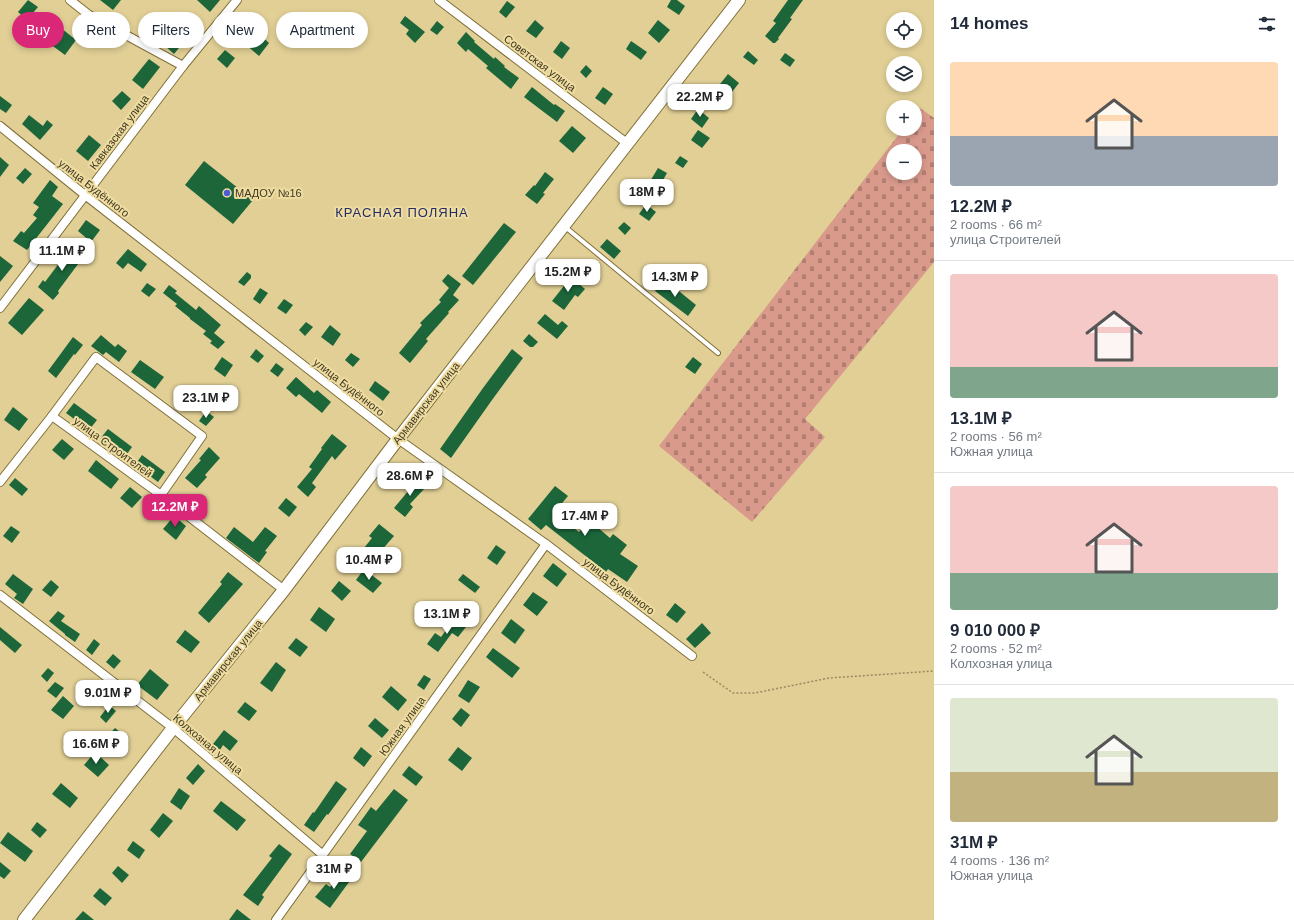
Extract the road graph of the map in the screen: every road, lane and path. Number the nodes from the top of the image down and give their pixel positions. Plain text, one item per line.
1 (70, 0) edge
2 (237, 0) edge
3 (439, 0) edge
4 (739, 0) edge
5 (183, 66) junction
6 (0, 126) edge
7 (628, 144) junction
8 (85, 195) junction
9 (564, 226) junction
10 (0, 308) edge
11 (718, 353) dead end
12 (52, 416) junction
13 (398, 439) junction
14 (0, 482) edge
15 (161, 495) junction
16 (546, 544) junction
17 (284, 590) junction
18 (0, 595) edge
19 (692, 656) dead end
20 (934, 671) edge
21 (702, 672) dead end
22 (173, 728) junction
23 (323, 855) junction
24 (24, 920) edge
25 (276, 920) edge

1 - 5 street
2 - 5 street, Кавказская улица
3 - 7 street, Советская улица
4 - 7 main road, Армавирская улица
5 - 8 street, Кавказская улица
6 - 8 street, улица Будённого
7 - 9 main road, Армавирская улица
8 - 10 street, Кавказская улица
8 - 13 street, улица Будённого
9 - 11 lane
9 - 13 main road, Армавирская улица
12 - 14 street
12 - 15 street, улица Строителей
12 - 15 street
13 - 16 street, улица Будённого
13 - 17 main road, Армавирская улица
15 - 17 street, улица Строителей
16 - 19 street, улица Будённого
16 - 23 street, Южная улица
17 - 22 main road, Армавирская улица
18 - 22 street, Колхозная улица
20 - 21 path
22 - 23 street, Колхозная улица
22 - 24 main road, Армавирская улица
23 - 25 street, Южная улица

